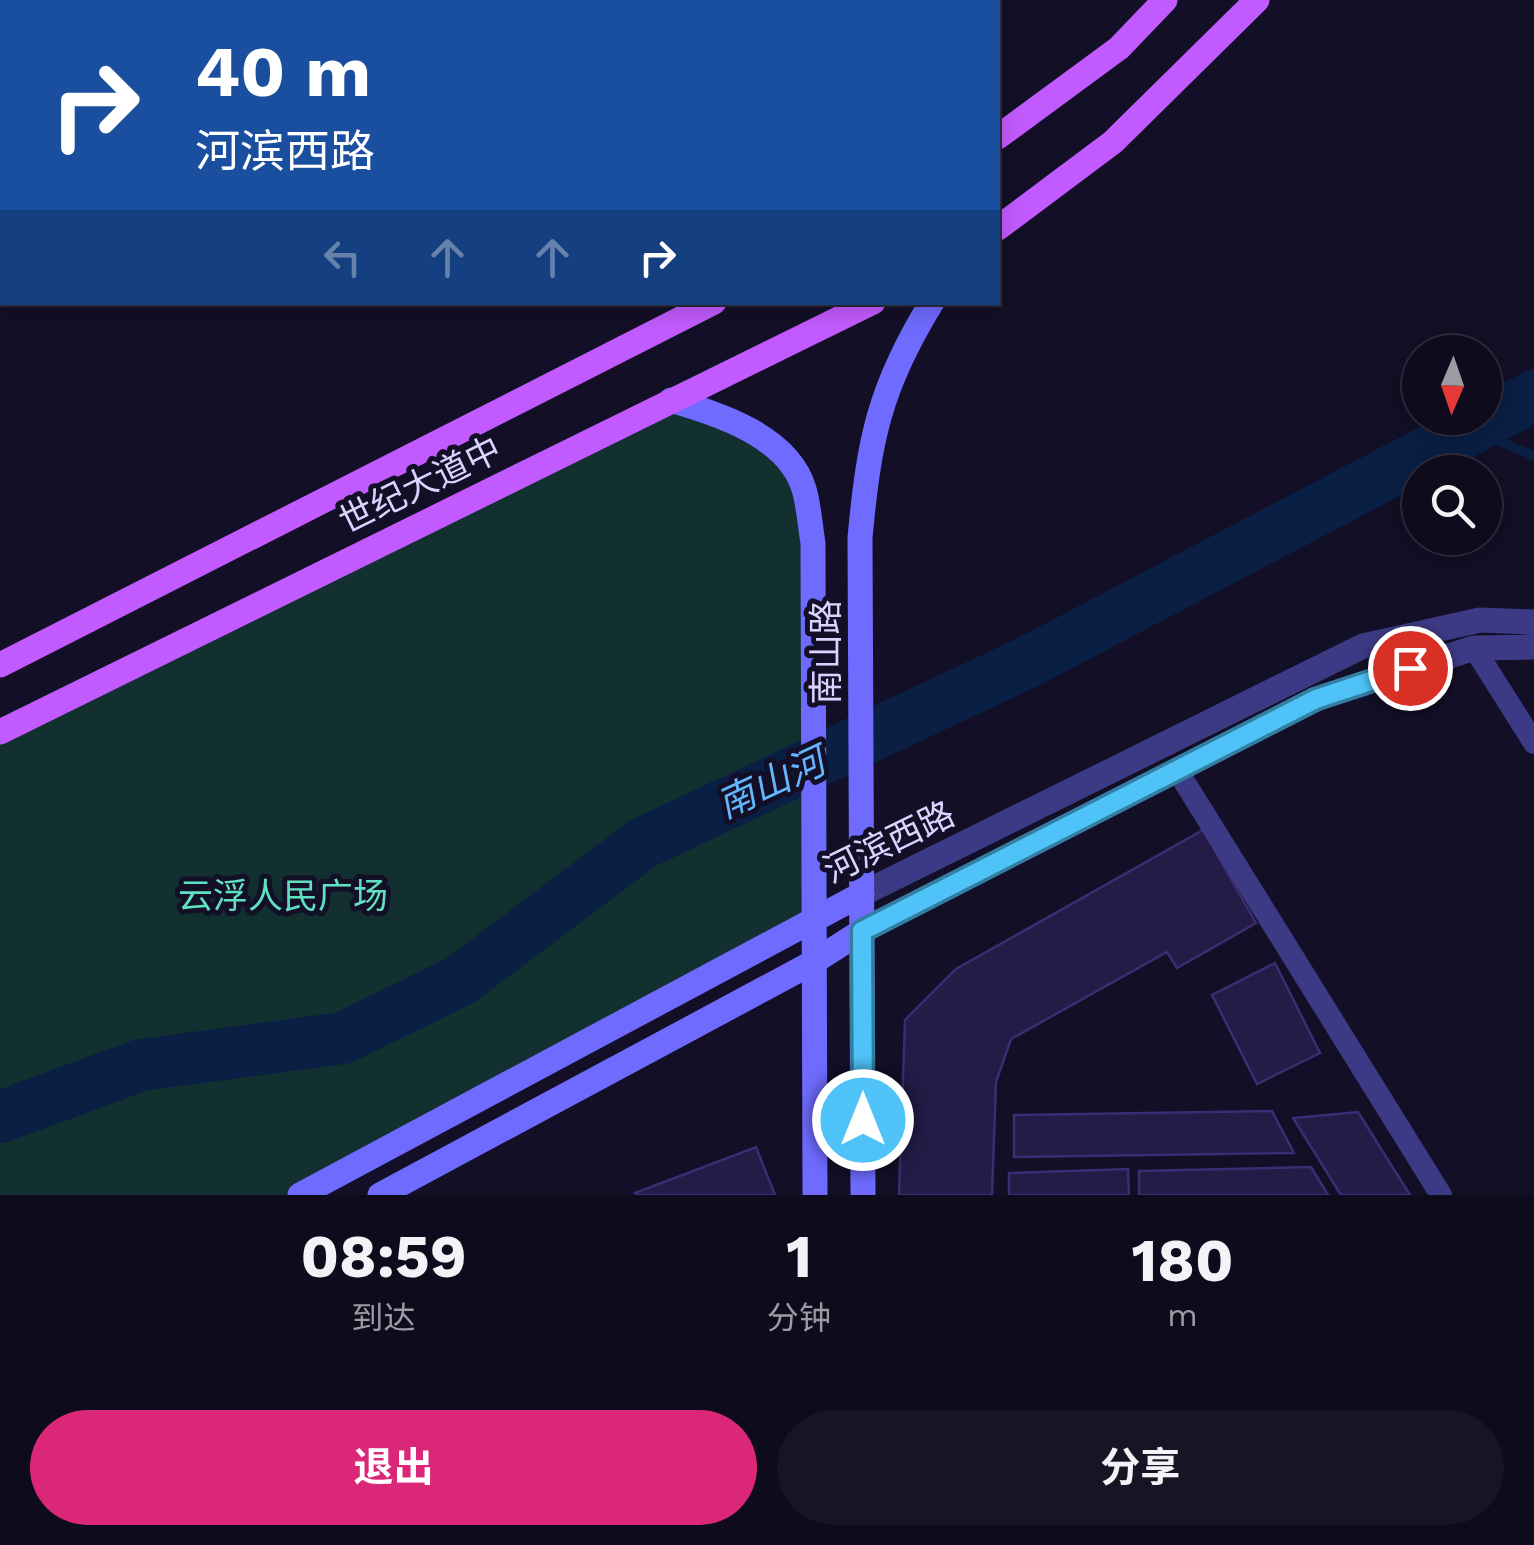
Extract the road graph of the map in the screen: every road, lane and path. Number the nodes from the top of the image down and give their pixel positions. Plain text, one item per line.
1 (1164, 0) edge
2 (1256, 0) edge
3 (1000, 136) edge
4 (1000, 227) edge
5 (708, 305) edge
6 (867, 305) edge
7 (930, 305) edge
8 (671, 400) junction
9 (1534, 622) edge
10 (1534, 647) edge
11 (1474, 648) junction
12 (0, 665) edge
13 (0, 732) edge
14 (1534, 743) edge
15 (1177, 770) junction
16 (862, 894) junction
17 (811, 919) junction
18 (862, 931) junction
19 (812, 963) junction
20 (300, 1195) edge
21 (380, 1195) edge
22 (815, 1195) edge
23 (863, 1195) edge
24 (1441, 1195) edge

1 - 3 main road
2 - 4 main road
5 - 12 main road, 世纪大道中
6 - 8 main road, 世纪大道中
7 - 16 main road, 南山路
8 - 13 main road, 世纪大道中
8 - 17 main road, 南山路
9 - 16 street, 河滨西路
10 - 11 street, 河滨西路
11 - 14 street
11 - 15 street, 河滨西路
15 - 18 street, 河滨西路
15 - 24 street
16 - 17 main road, 河滨西路
16 - 18 main road, 南山路
17 - 19 main road, 南山路
17 - 20 main road, 河滨西路
18 - 19 main road, 河滨西路
18 - 23 main road, 南山路
19 - 21 main road, 河滨西路
19 - 22 main road, 南山路

